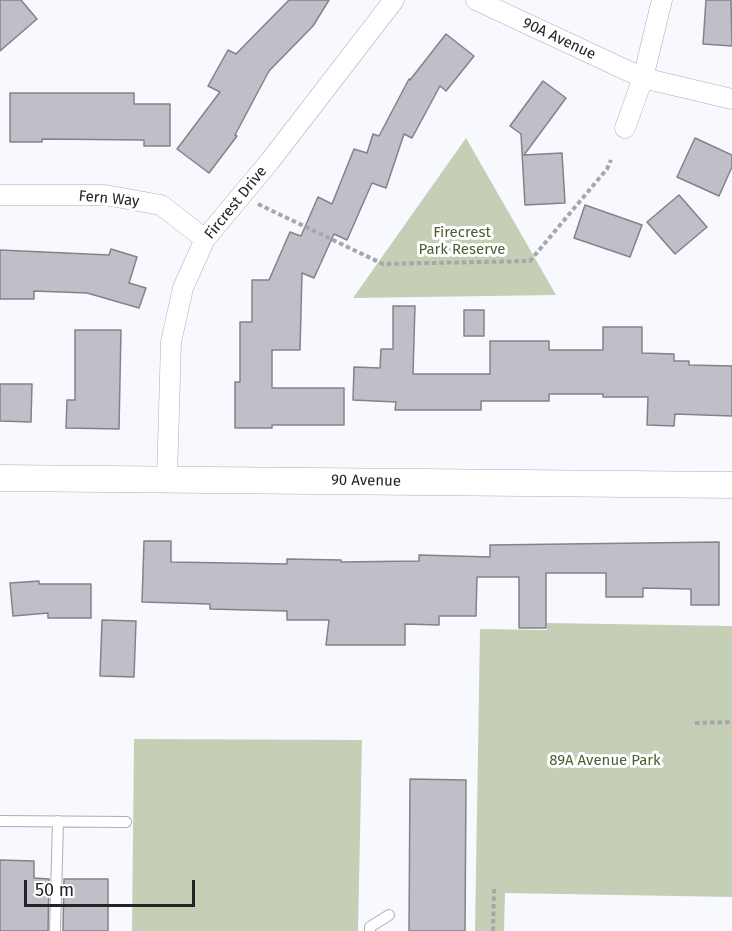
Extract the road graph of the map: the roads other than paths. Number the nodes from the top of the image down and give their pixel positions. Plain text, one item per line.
1 (394, 0) edge
2 (476, 0) edge
3 (662, 0) edge
4 (643, 78) junction
5 (732, 99) edge
6 (625, 128) dead end
7 (0, 195) edge
8 (205, 239) junction
9 (0, 478) edge
10 (167, 479) junction
11 (732, 485) edge
12 (0, 820) edge
13 (58, 821) junction
14 (126, 822) dead end
15 (389, 915) dead end
16 (55, 931) edge
17 (370, 931) edge

1 - 8 street, Fircrest Drive
2 - 4 street, 90A Avenue
3 - 4 street
4 - 5 street, 90A Avenue
4 - 6 street
7 - 8 street, Fern Way
8 - 10 street, Fircrest Drive
9 - 10 street, 90 Avenue
10 - 11 street, 90 Avenue
12 - 13 lane
13 - 14 lane
13 - 16 lane
15 - 17 lane

